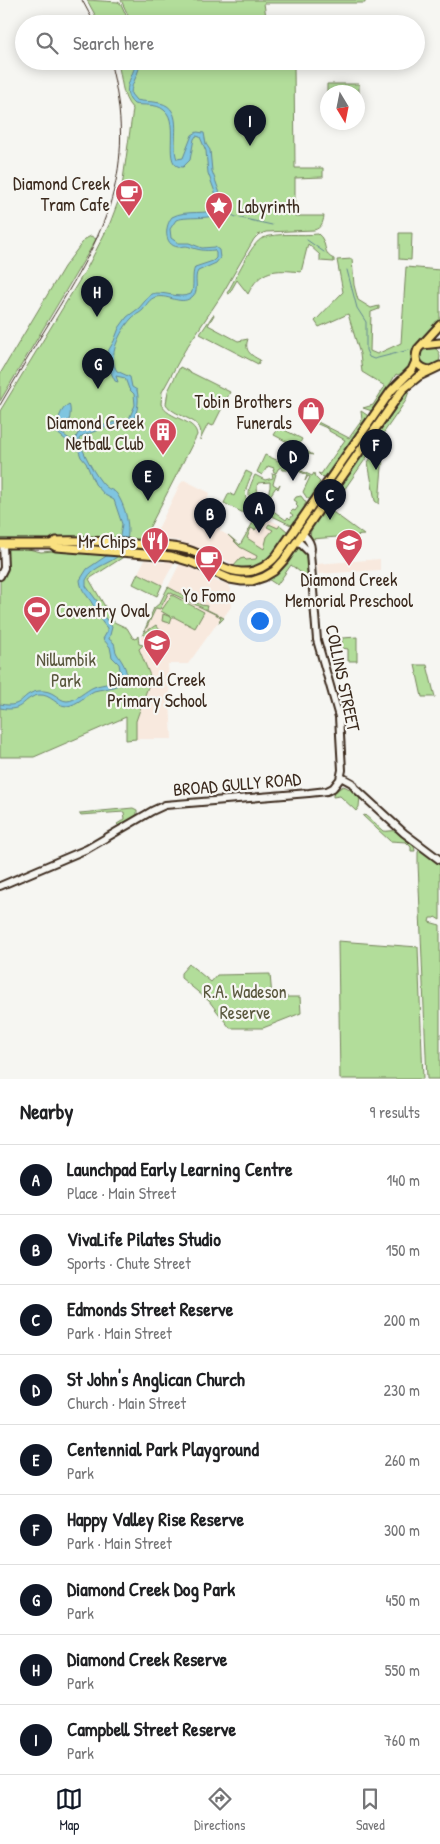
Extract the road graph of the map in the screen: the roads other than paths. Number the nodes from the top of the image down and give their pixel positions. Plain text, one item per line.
1 (440, 325) edge
2 (440, 336) edge
3 (430, 343) junction
4 (440, 343) edge
5 (422, 345) junction
6 (440, 348) edge
7 (416, 361) junction
8 (440, 366) edge
9 (430, 370) junction
10 (294, 531) junction
11 (302, 534) junction
12 (298, 541) junction
13 (2, 544) edge
14 (51, 544) junction
15 (148, 545) junction
16 (310, 553) junction
17 (146, 554) junction
18 (238, 572) junction
19 (0, 576) edge
20 (238, 581) junction
21 (340, 779) junction
22 (440, 860) edge
23 (0, 886) edge

1 - 5 main road
2 - 4 main road
3 - 4 main road
3 - 5 main road
3 - 6 main road
5 - 7 main road
7 - 9 main road
7 - 10 main road
8 - 9 main road
9 - 11 main road
10 - 11 main road
10 - 12 main road
10 - 18 main road
11 - 12 main road
11 - 16 street, COLLINS STREET
12 - 16 street
12 - 20 main road
13 - 14 main road
13 - 19 street
14 - 15 main road
14 - 17 main road
15 - 17 main road
15 - 18 main road
16 - 21 street, COLLINS STREET
17 - 20 main road
18 - 20 main road
21 - 22 street
21 - 23 street, BROAD GULLY ROAD

